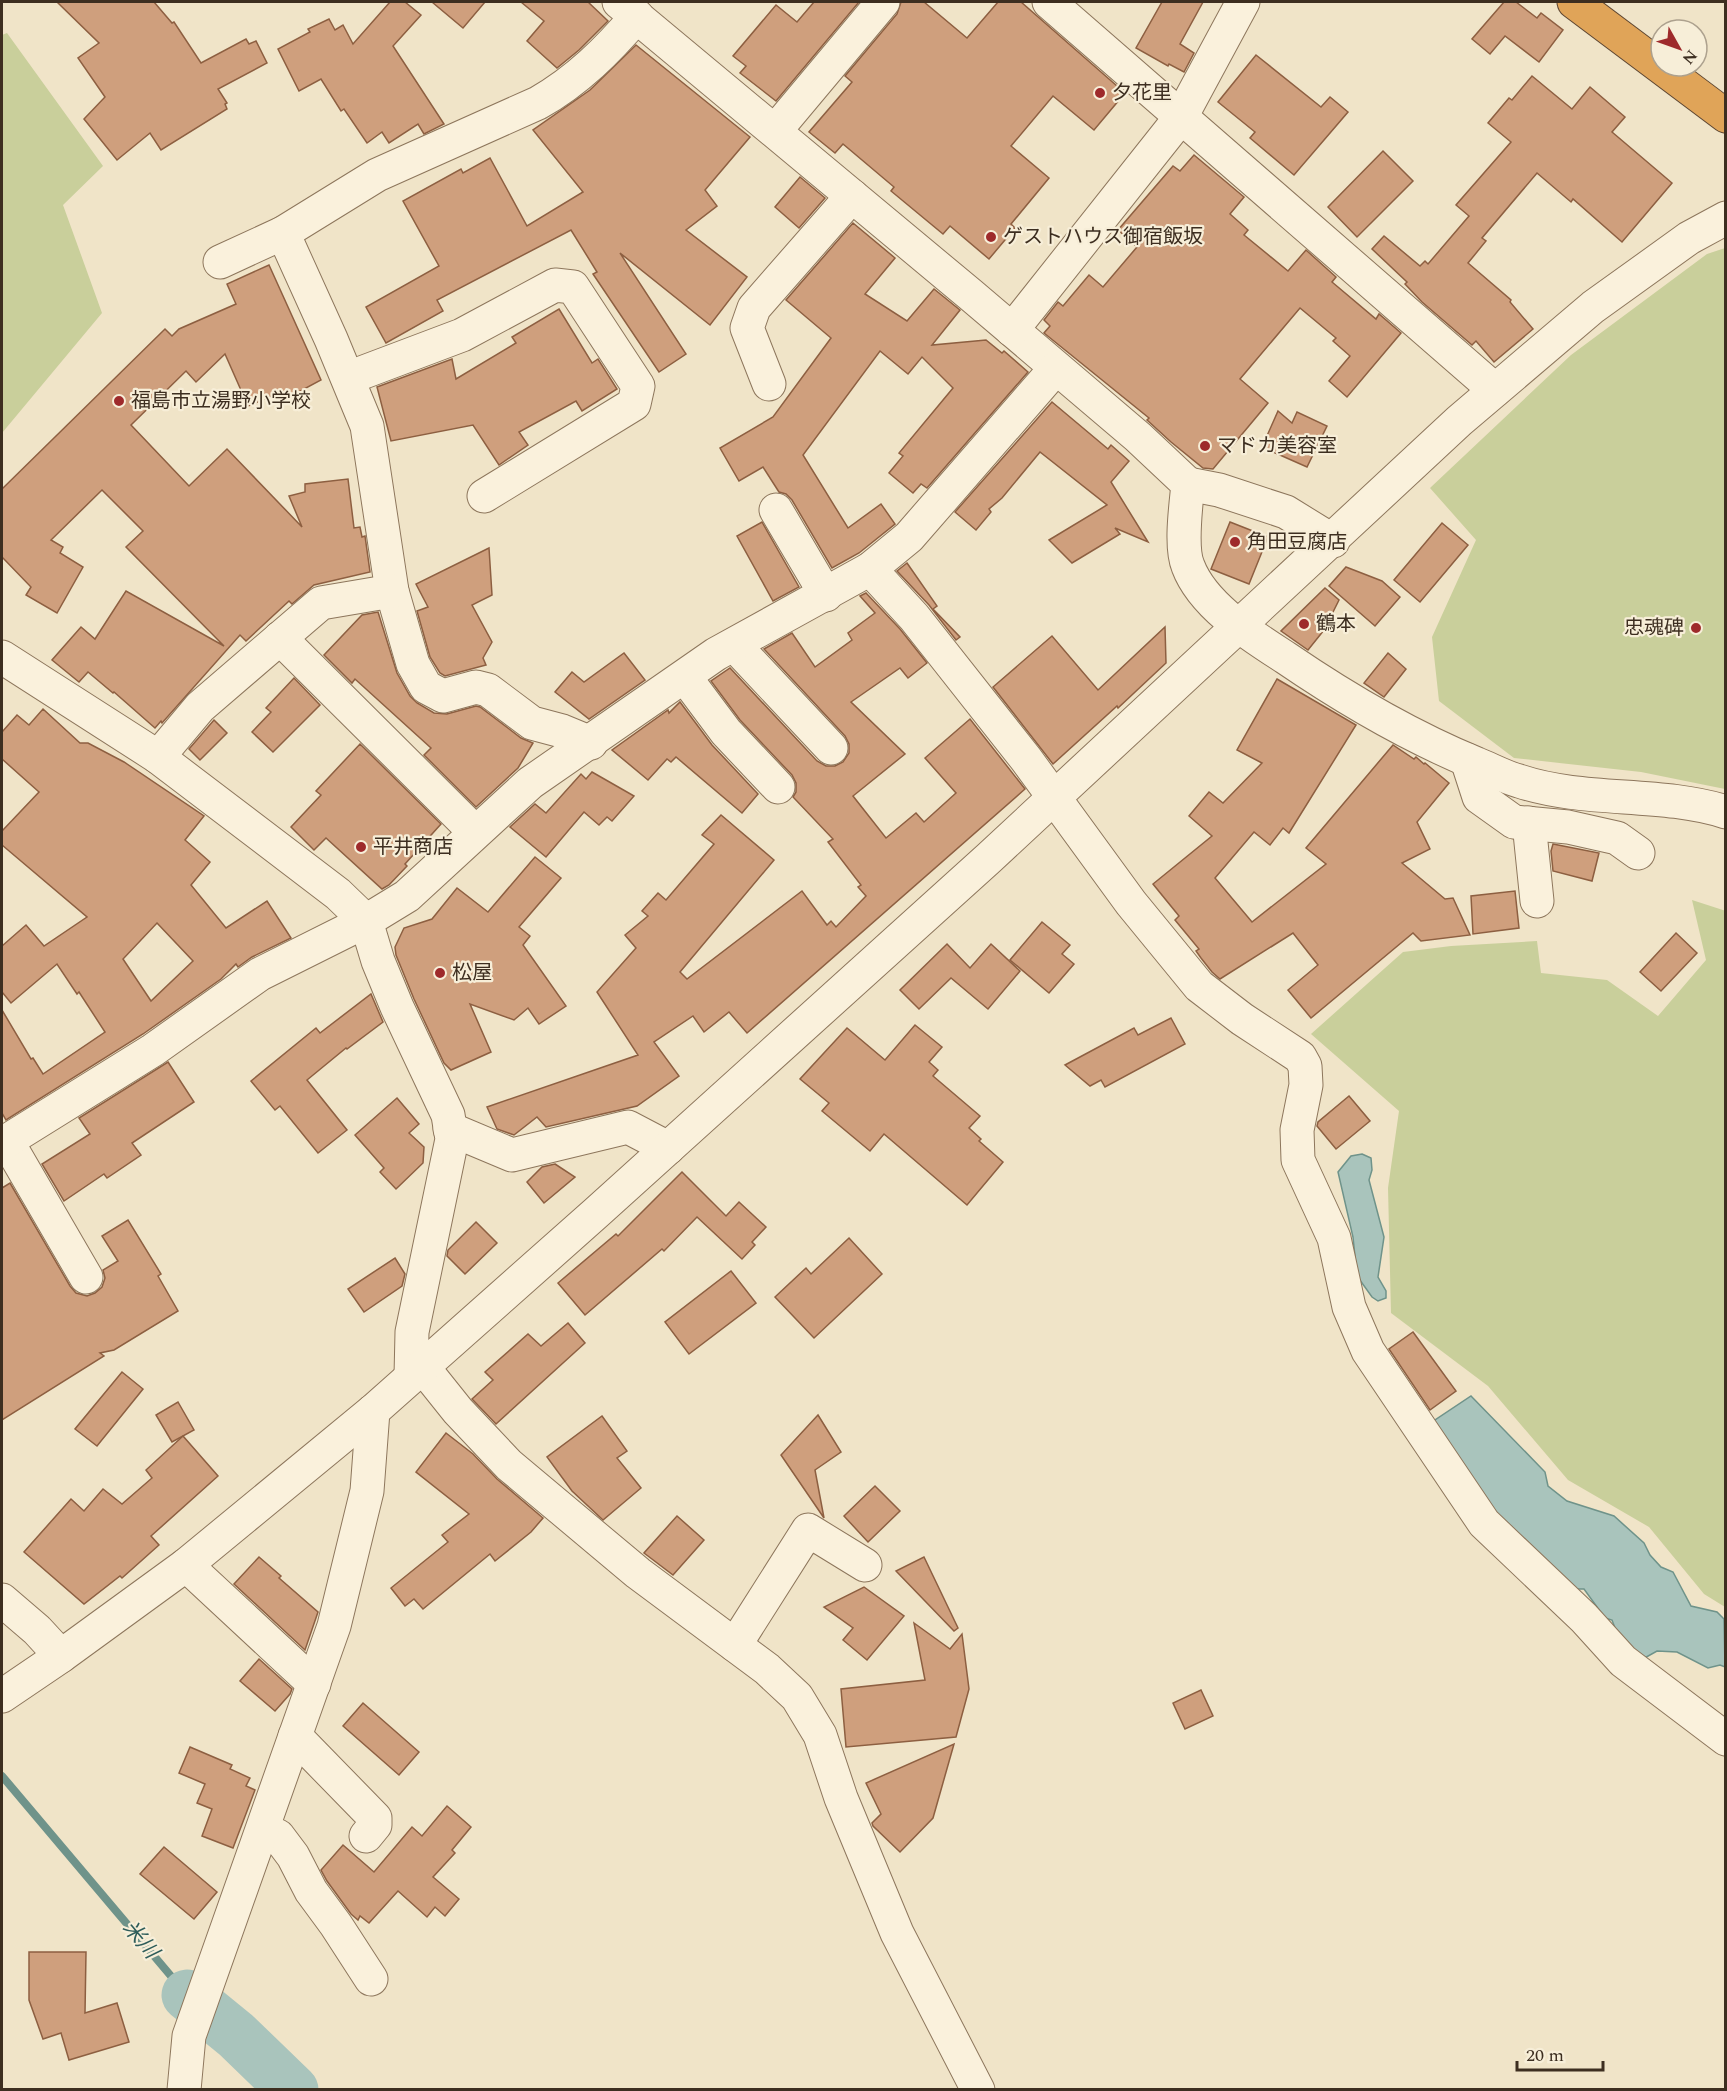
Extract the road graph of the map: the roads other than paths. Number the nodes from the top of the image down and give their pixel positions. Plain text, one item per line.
1 (883, 2) edge
2 (1049, 2) edge
3 (1243, 2) edge
4 (1574, 2) edge
5 (628, 9) edge
6 (1725, 116) edge
7 (1181, 117) junction
8 (775, 131) junction
9 (852, 195) junction
10 (1725, 218) edge
11 (283, 233) junction
12 (220, 262) dead end
13 (1012, 330) junction
14 (1056, 368) junction
15 (348, 378) junction
16 (769, 384) dead end
17 (1495, 390) junction
18 (1188, 484) junction
19 (484, 496) dead end
20 (776, 510) dead end
21 (1333, 541) junction
22 (870, 569) junction
23 (392, 591) junction
24 (826, 595) junction
25 (1239, 627) junction
26 (280, 638) junction
27 (736, 644) junction
28 (2, 657) edge
29 (685, 677) junction
30 (591, 743) junction
31 (831, 748) dead end
32 (158, 757) junction
33 (1467, 759) junction
34 (778, 787) dead end
35 (1054, 799) junction
36 (1725, 812) edge
37 (1529, 823) junction
38 (475, 832) junction
39 (1638, 853) dead end
40 (1537, 901) dead end
41 (366, 921) junction
42 (450, 1129) junction
43 (4, 1143) edge
44 (669, 1148) junction
45 (86, 1277) dead end
46 (417, 1371) junction
47 (373, 1411) junction
48 (186, 1565) junction
49 (865, 1565) dead end
50 (2, 1600) edge
51 (735, 1645) junction
52 (61, 1656) junction
53 (314, 1683) junction
54 (2, 1696) edge
55 (295, 1736) junction
56 (1725, 1739) edge
57 (263, 1829) junction
58 (366, 1836) dead end
59 (371, 1979) dead end
60 (184, 2090) edge
61 (978, 2090) edge

1 - 8 street
2 - 7 street
3 - 7 street
4 - 6 highway
5 - 8 street
5 - 11 street
7 - 13 street
7 - 17 street
8 - 9 street
9 - 13 street
9 - 16 street
10 - 17 street
11 - 12 street
11 - 15 street
13 - 14 street
14 - 18 street
14 - 22 street
15 - 19 street
15 - 23 street
17 - 21 street
18 - 21 street
18 - 25 street
20 - 24 street
21 - 25 street
22 - 24 street
22 - 35 street
23 - 26 street
23 - 30 street
24 - 27 street
25 - 33 street
25 - 35 street
26 - 32 street
26 - 38 street
27 - 29 street
27 - 31 street
28 - 32 street
29 - 30 street
29 - 34 street
30 - 38 street
32 - 41 street
33 - 36 street
33 - 37 street
35 - 44 street
35 - 56 street
37 - 39 street
37 - 40 street
38 - 41 street
41 - 42 street
41 - 43 street
42 - 44 street
42 - 46 street
43 - 45 street
44 - 46 street
46 - 47 street
46 - 51 street
47 - 48 street
47 - 53 street
48 - 52 street
48 - 53 street
49 - 51 street
50 - 52 street
51 - 61 street
52 - 54 street
53 - 55 street
55 - 57 street
55 - 58 street
57 - 59 street
57 - 60 street

